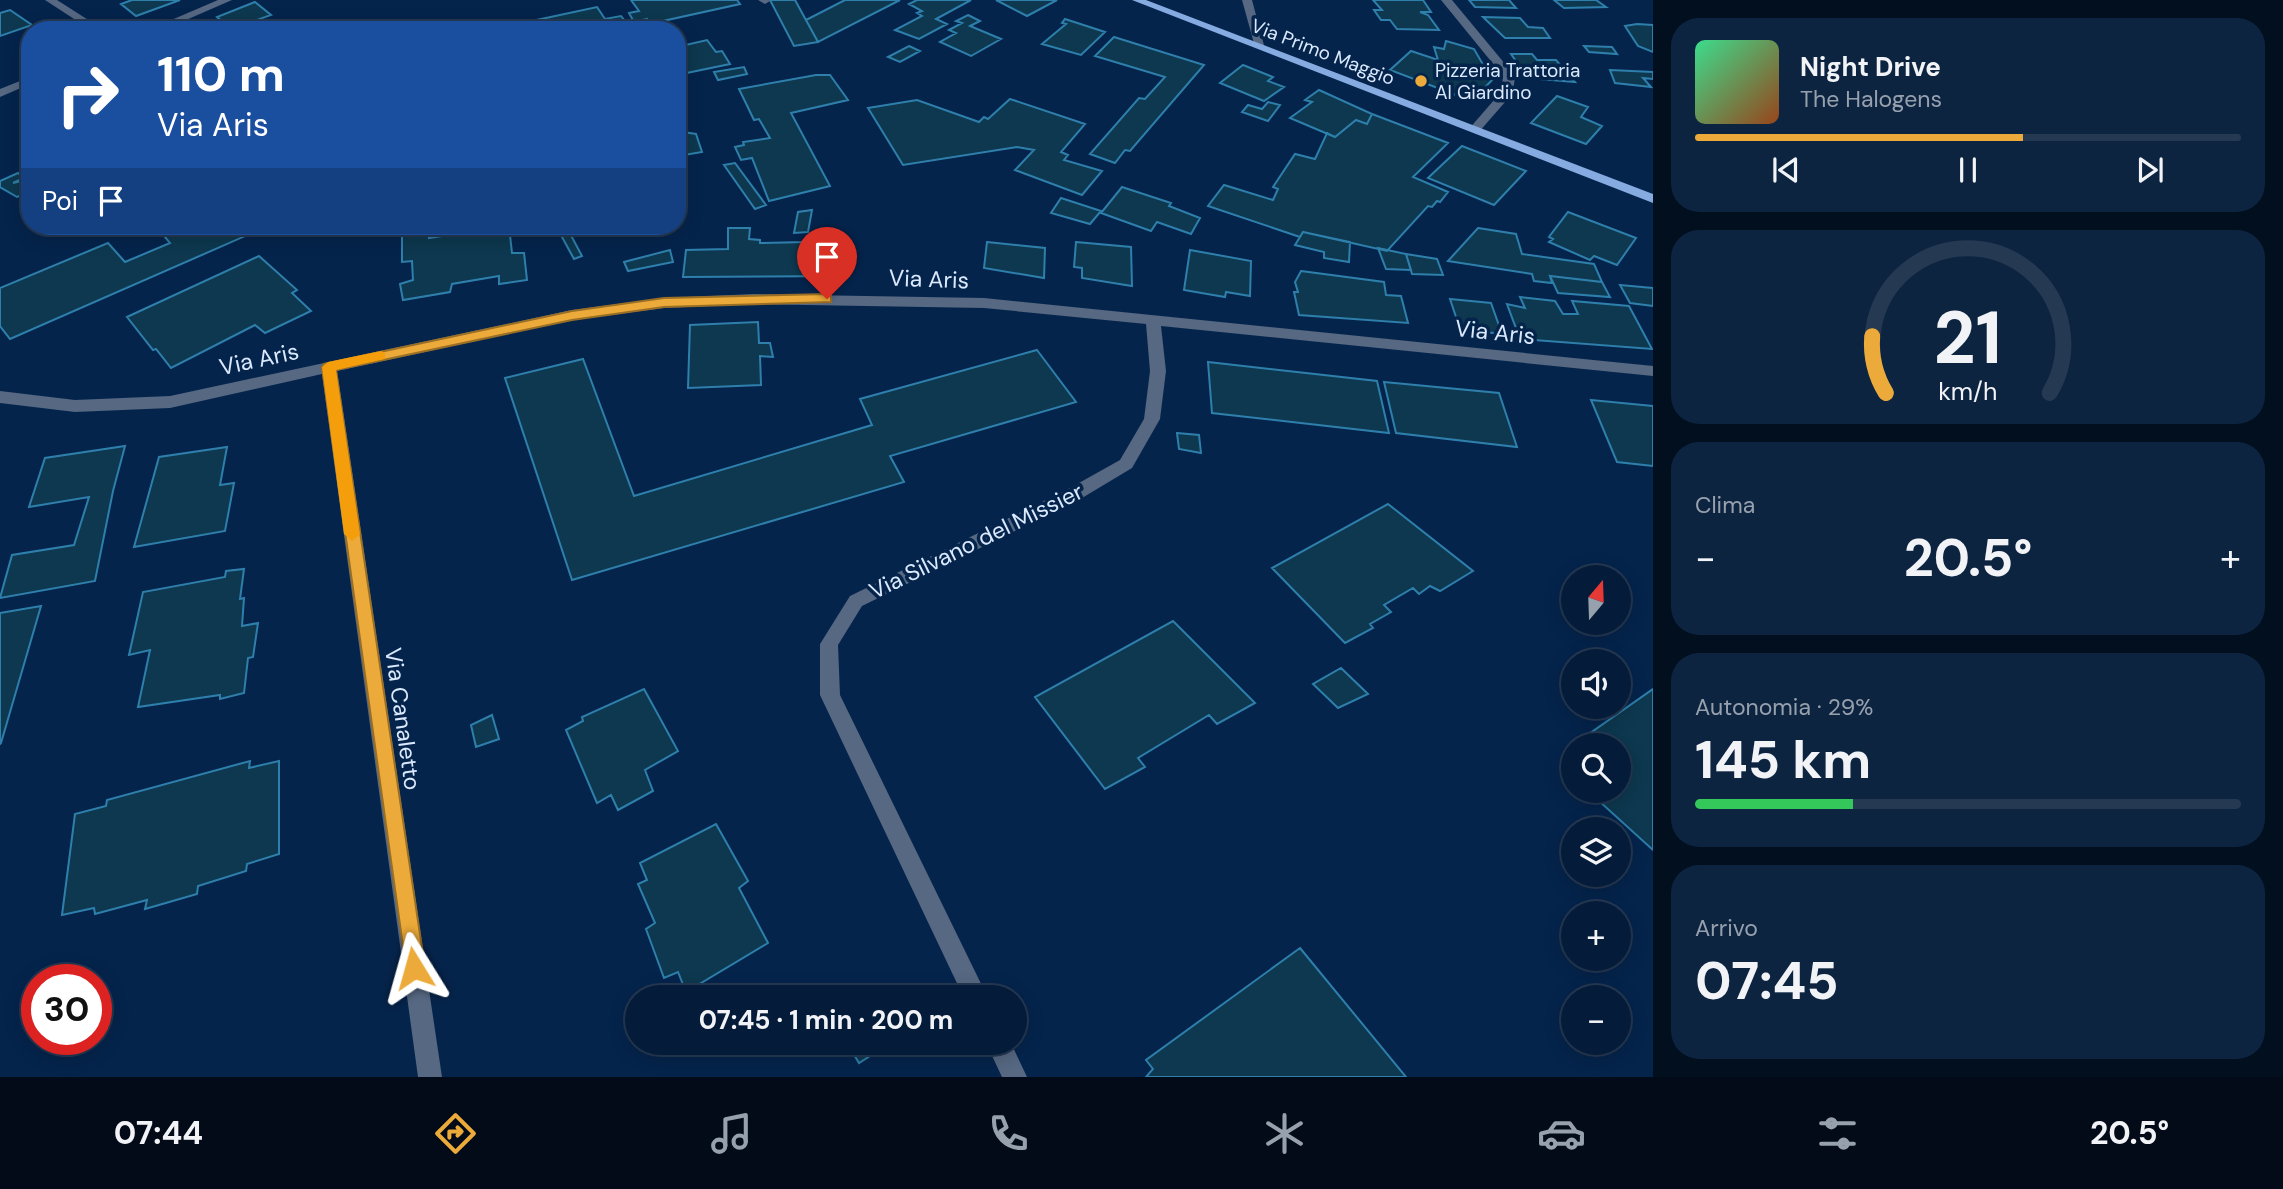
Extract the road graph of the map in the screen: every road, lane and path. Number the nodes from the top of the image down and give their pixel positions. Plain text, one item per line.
1 (50, 0) edge
2 (227, 0) edge
3 (1137, 0) edge
4 (1247, 0) edge
5 (1446, 0) edge
6 (84, 21) edge
7 (175, 21) edge
8 (1261, 47) junction
9 (21, 84) edge
10 (0, 93) edge
11 (1474, 130) junction
12 (1653, 199) edge
13 (1153, 320) junction
14 (328, 367) junction
15 (1653, 371) edge
16 (0, 397) edge
17 (970, 985) edge
18 (1004, 1055) edge
19 (430, 1077) edge
20 (1016, 1077) edge

1 - 6 street
2 - 7 street
3 - 8 main road, Via Primo Maggio
4 - 8 street
5 - 11 street
8 - 11 main road, Via Primo Maggio
9 - 10 street
11 - 12 main road, Via Primo Maggio
13 - 14 street, Via Aris
13 - 15 street, Via Aris
13 - 17 street, Via Silvano del Missier
14 - 16 street, Via Aris
14 - 19 street, Via Canaletto
18 - 20 street

